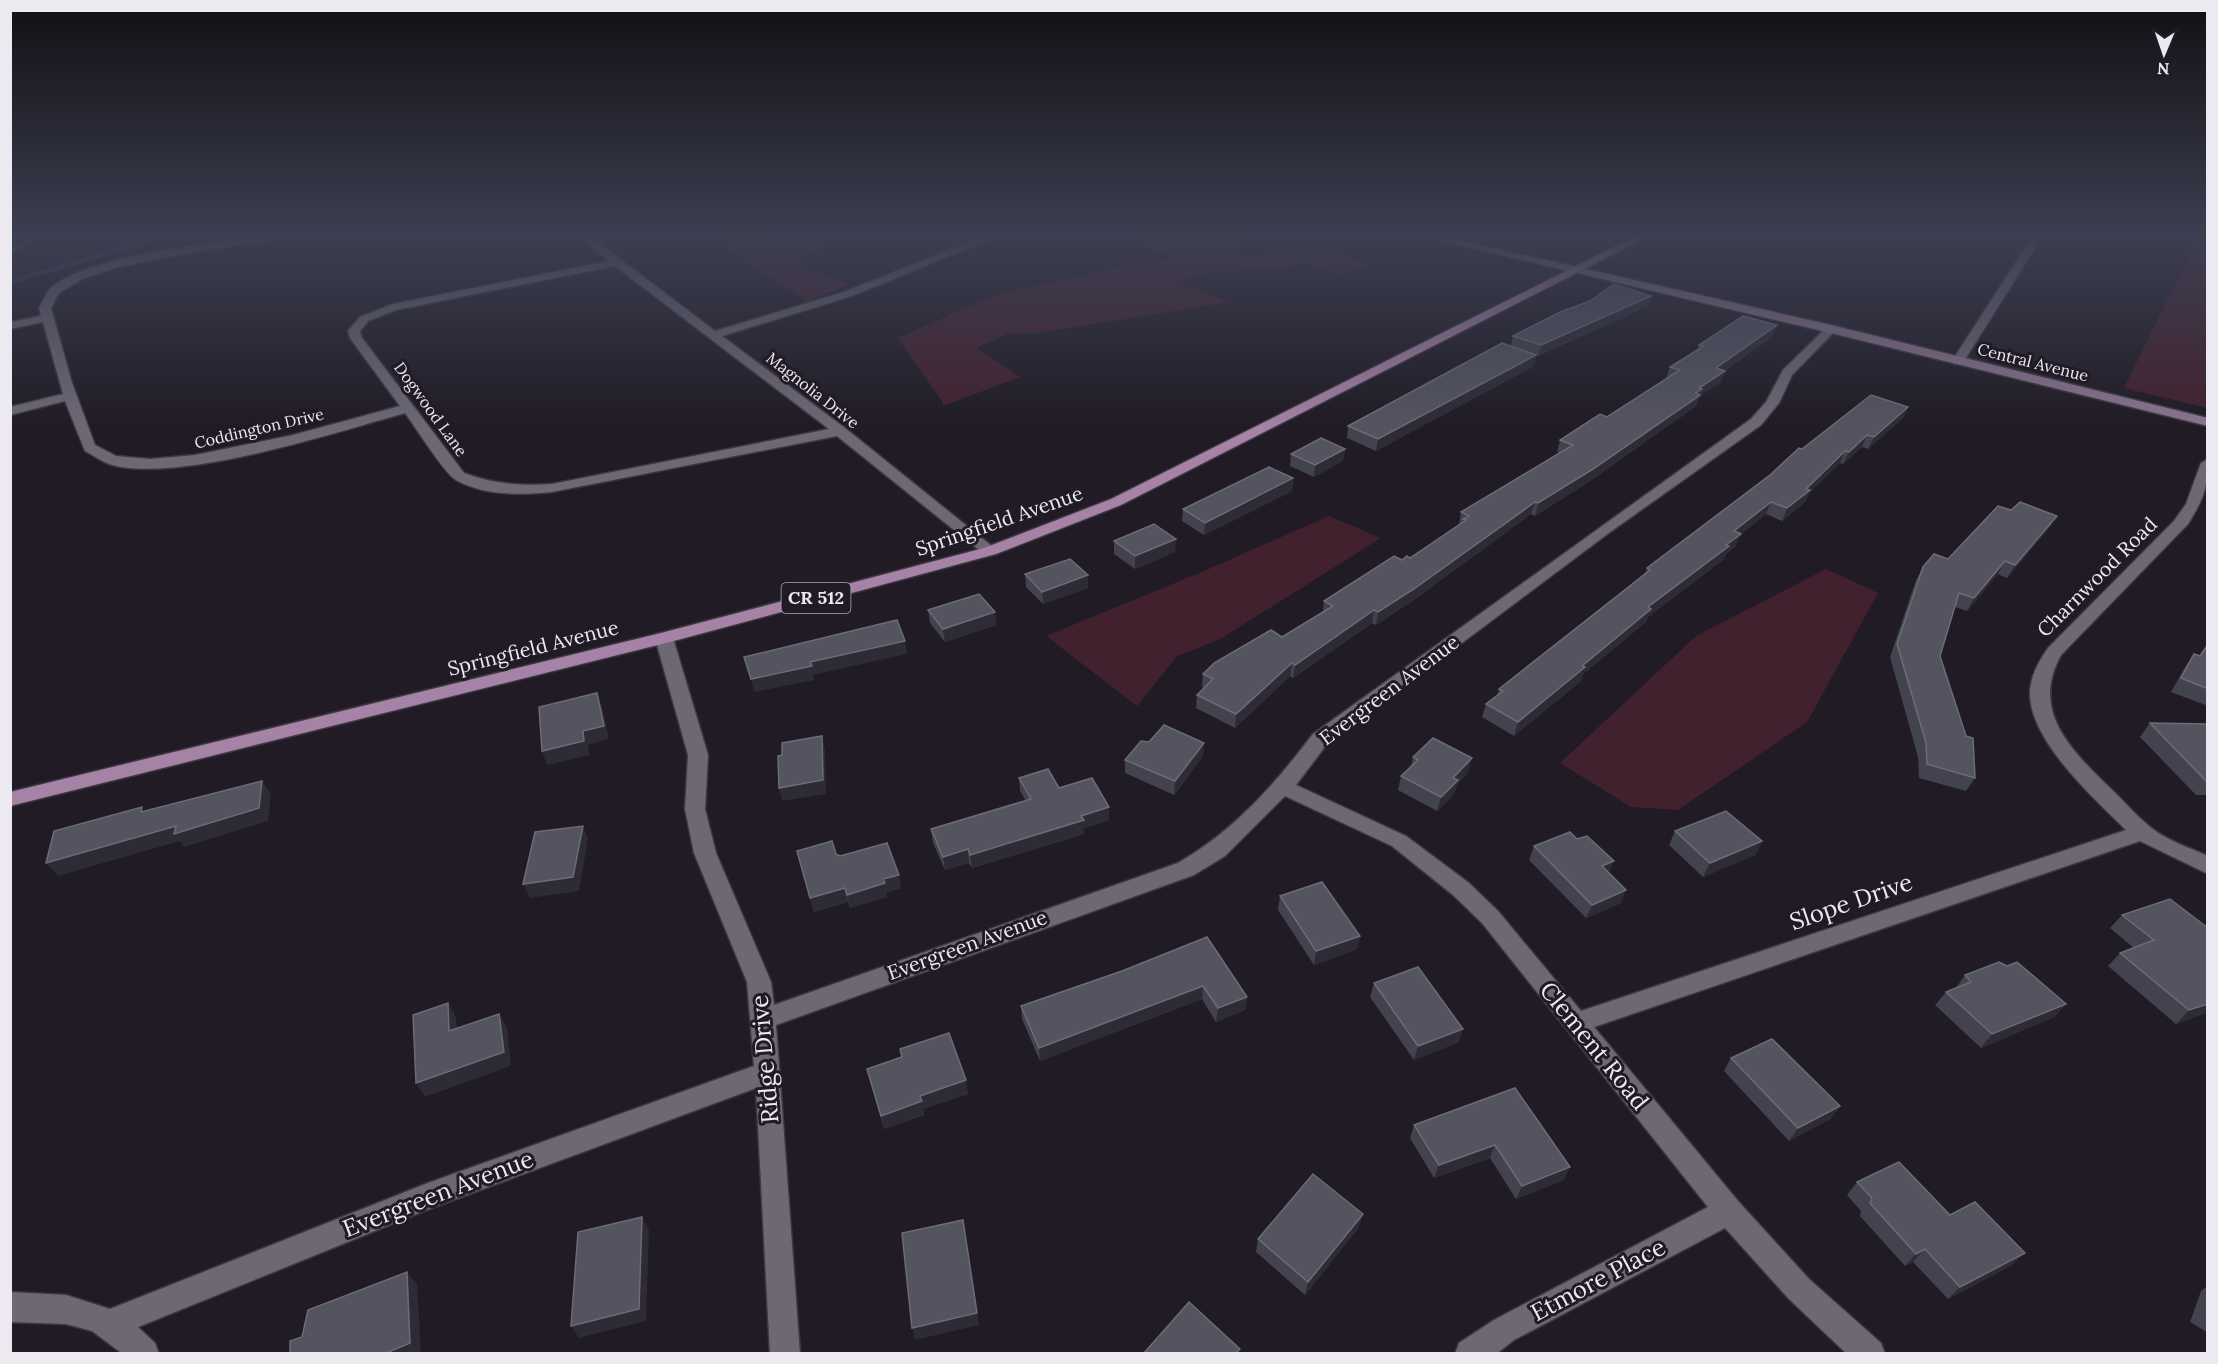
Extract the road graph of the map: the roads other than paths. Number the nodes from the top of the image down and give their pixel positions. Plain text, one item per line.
1 (48, 301) edge
2 (419, 301) edge
3 (669, 301) edge
4 (826, 301) edge
5 (1517, 301) edge
6 (1708, 301) edge
7 (1996, 301) edge
8 (47, 318) junction
9 (10, 326) edge
10 (1831, 329) junction
11 (714, 335) junction
12 (1958, 361) junction
13 (69, 396) junction
14 (410, 407) junction
15 (10, 411) edge
16 (2208, 422) edge
17 (840, 431) junction
18 (2208, 464) edge
19 (990, 551) junction
20 (664, 638) junction
21 (1283, 787) junction
22 (10, 799) edge
23 (2143, 832) junction
24 (2208, 866) edge
25 (764, 1019) junction
26 (1576, 1023) junction
27 (768, 1072) junction
28 (1728, 1211) junction
29 (10, 1307) edge
30 (111, 1323) junction
31 (144, 1353) edge
32 (785, 1353) edge
33 (1470, 1353) edge
34 (1870, 1353) edge

1 - 8 street
2 - 14 street, Dogwood Lane
3 - 11 street, Magnolia Drive
4 - 11 street
5 - 19 main road, Springfield Avenue / CR 512
6 - 10 street, Central Avenue
7 - 12 street
8 - 9 street
8 - 13 street, Coddington Drive
10 - 12 street, Central Avenue
10 - 21 street, Evergreen Avenue
11 - 17 street, Magnolia Drive
12 - 16 street, Central Avenue
13 - 14 street, Coddington Drive
13 - 15 street
14 - 17 street, Dogwood Lane
17 - 19 street, Magnolia Drive
18 - 23 street, Charnwood Road
19 - 20 main road, Springfield Avenue / CR 512
20 - 22 main road, Springfield Avenue / CR 512
20 - 25 street, Ridge Drive
21 - 25 street, Evergreen Avenue
21 - 26 street, Clement Road
23 - 24 street, Charnwood Road
23 - 26 street, Slope Drive
25 - 27 street, Ridge Drive
26 - 28 street, Clement Road
27 - 30 street, Evergreen Avenue
27 - 32 street, Ridge Drive
28 - 33 street, Etmore Place
28 - 34 street, Clement Road
29 - 30 street
30 - 31 street

